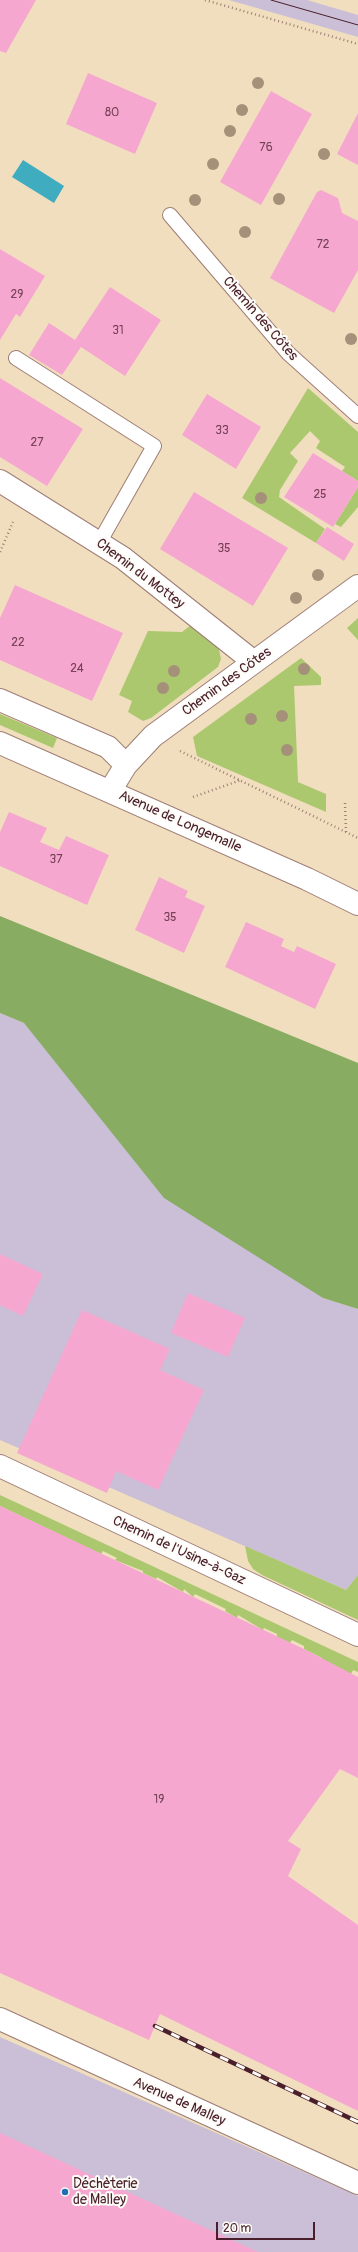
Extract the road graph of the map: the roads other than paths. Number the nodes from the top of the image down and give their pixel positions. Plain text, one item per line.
1 (170, 215) dead end
2 (16, 358) dead end
3 (358, 416) edge
4 (0, 481) edge
5 (99, 543) junction
6 (358, 586) edge
7 (254, 662) junction
8 (0, 700) edge
9 (0, 743) edge
10 (126, 765) junction
11 (110, 791) junction
12 (358, 904) edge
13 (0, 1466) edge
14 (358, 1635) edge
15 (0, 2019) edge
16 (358, 2183) edge

1 - 3 lane, Chemin des Côtes
2 - 5 lane
4 - 5 street, Chemin du Mottey
5 - 7 street, Chemin du Mottey
6 - 7 street, Chemin des Côtes
7 - 10 street, Chemin des Côtes
8 - 10 street
9 - 11 street, Avenue de Longemalle
10 - 11 street, Chemin des Côtes
11 - 12 street, Avenue de Longemalle
13 - 14 street, Chemin de l'Usine-à-Gaz
15 - 16 street, Avenue de Malley

